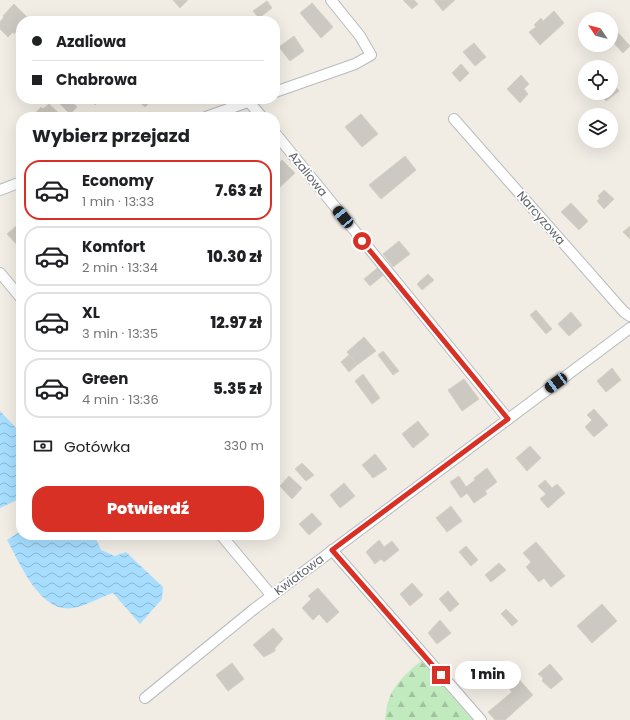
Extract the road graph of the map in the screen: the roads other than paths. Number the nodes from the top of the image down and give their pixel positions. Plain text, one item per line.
1 (331, 0) edge
2 (280, 90) edge
3 (242, 104) edge
4 (220, 112) edge
5 (454, 119) dead end
6 (280, 140) edge
7 (16, 184) edge
8 (0, 190) edge
9 (0, 273) edge
10 (16, 292) edge
11 (630, 316) edge
12 (630, 328) edge
13 (508, 419) junction
14 (225, 540) edge
15 (332, 550) junction
16 (272, 596) junction
17 (145, 698) dead end
18 (481, 720) edge

1 - 2 street
3 - 4 street
5 - 11 street, Narcyzowa
6 - 13 street, Azaliowa
7 - 8 street
9 - 10 street
12 - 13 street, Kwiatowa
13 - 15 street, Kwiatowa
14 - 16 street
15 - 16 street, Kwiatowa
15 - 18 street
16 - 17 street, Kwiatowa

